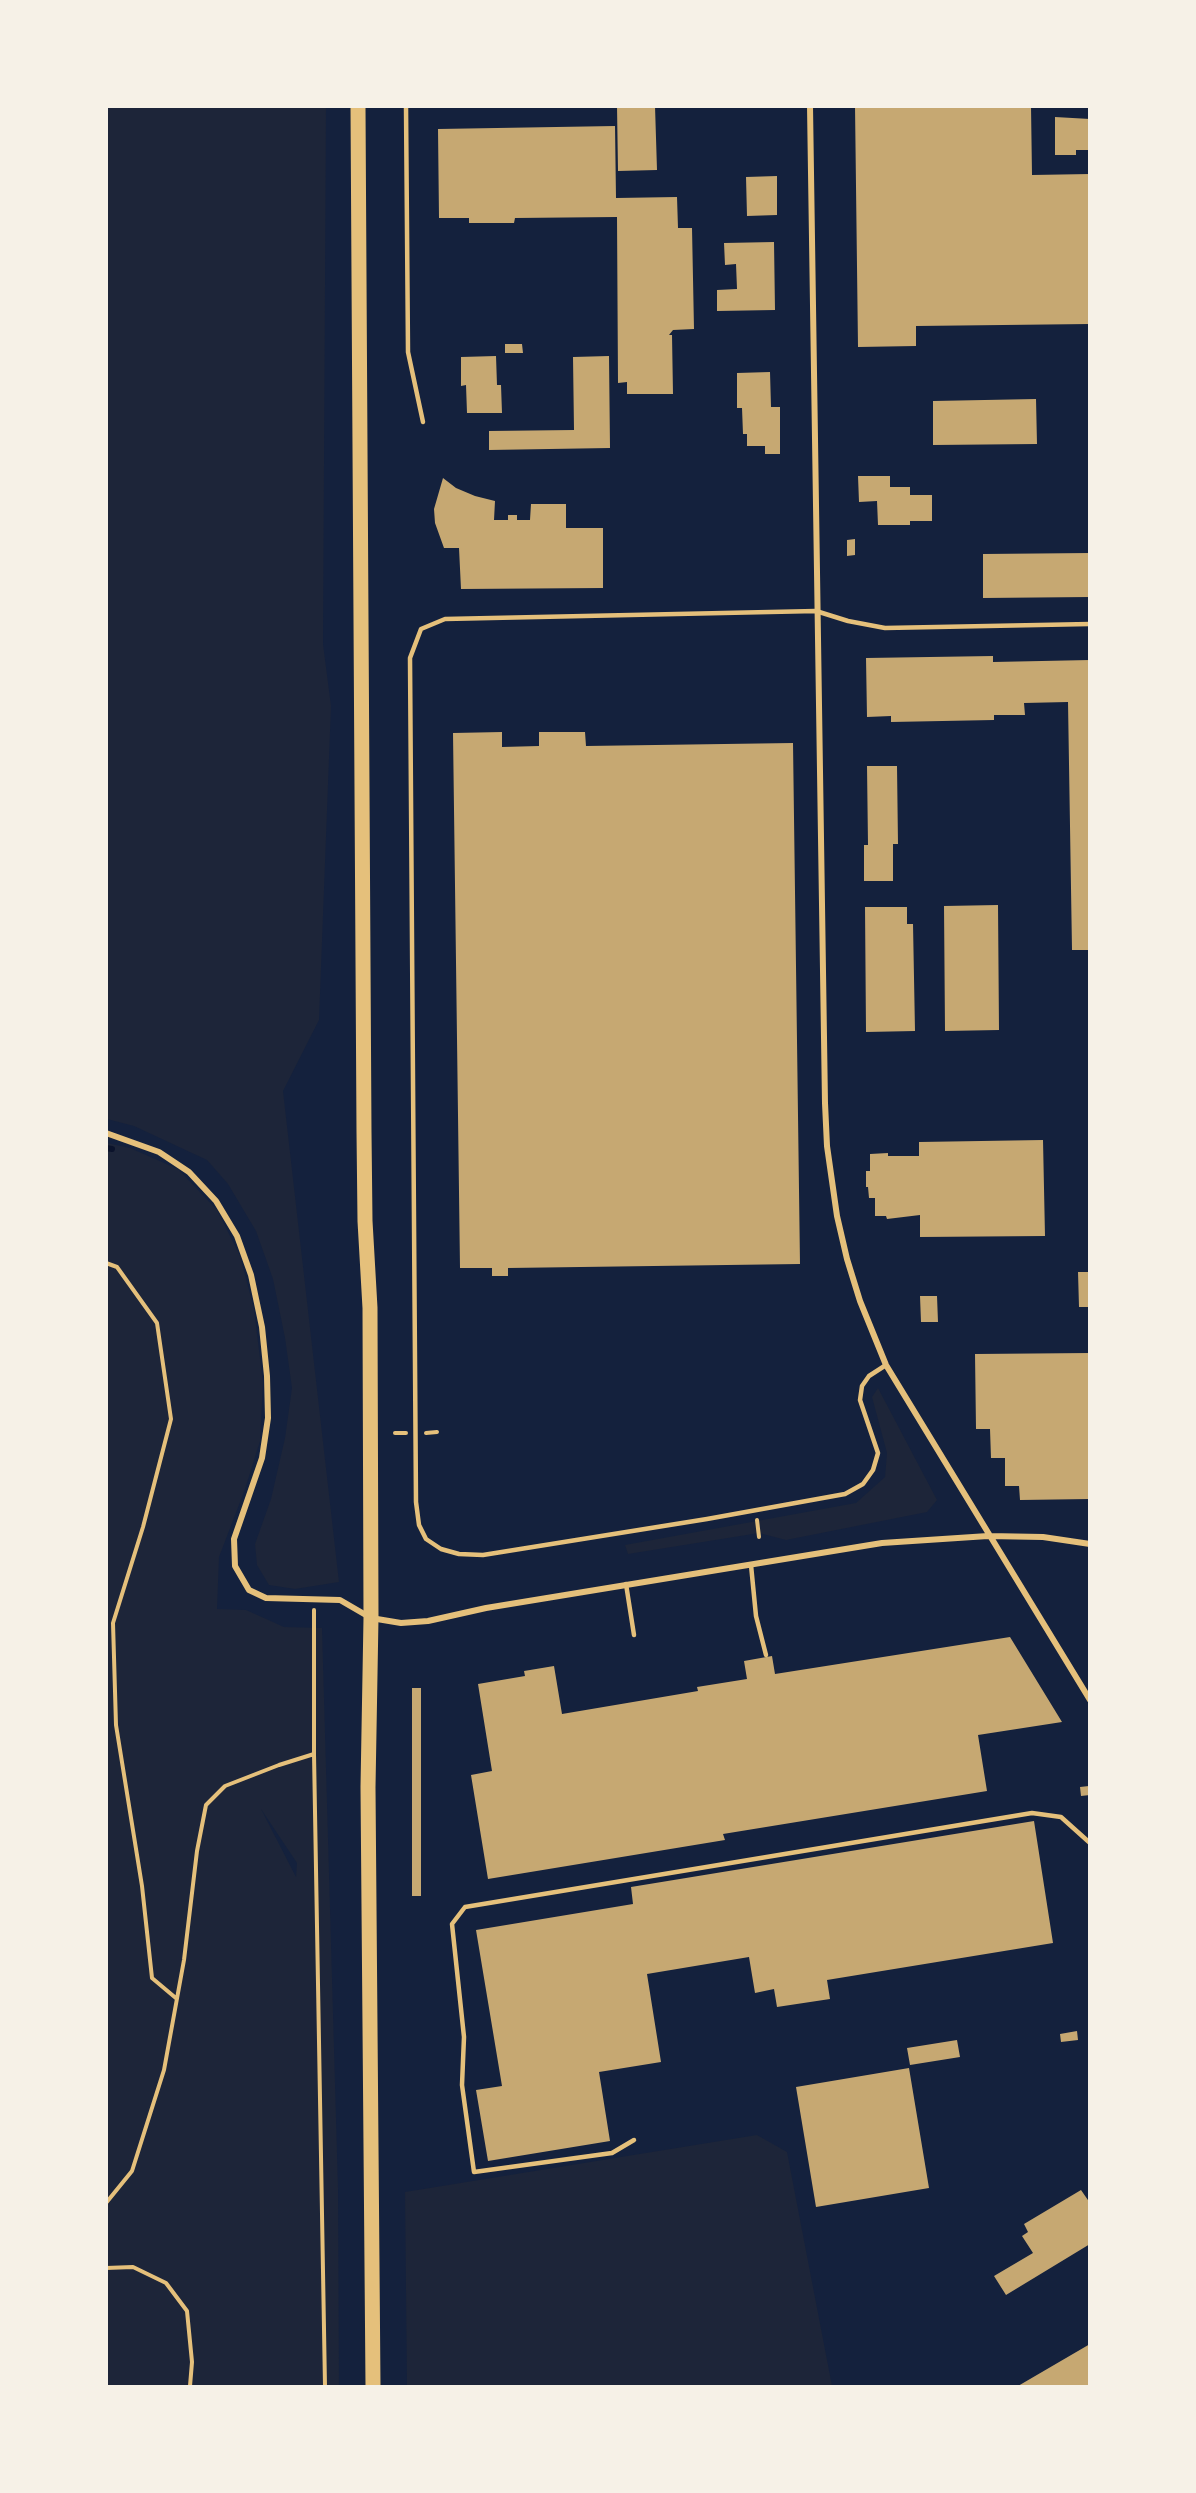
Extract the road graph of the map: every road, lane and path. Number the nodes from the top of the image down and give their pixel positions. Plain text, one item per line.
1 (358, 106) edge
2 (406, 106) edge
3 (810, 106) edge
4 (423, 422) dead end
5 (816, 611) junction
6 (1089, 624) edge
7 (106, 1132) edge
8 (106, 1263) edge
9 (886, 1365) junction
10 (757, 1522) dead end
11 (988, 1536) junction
12 (759, 1537) dead end
13 (1089, 1544) edge
14 (751, 1565) junction
15 (626, 1584) junction
16 (314, 1600) junction
17 (371, 1618) junction
18 (634, 1635) dead end
19 (766, 1655) dead end
20 (1089, 1700) edge
21 (314, 1754) junction
22 (1089, 1843) edge
23 (177, 1999) junction
24 (634, 2140) dead end
25 (106, 2203) edge
26 (106, 2268) edge
27 (190, 2386) edge
28 (325, 2386) edge
29 (373, 2386) edge

1 - 17 main road
2 - 4 lane
3 - 5 street
5 - 6 lane
5 - 9 street
5 - 9 lane
7 - 16 street
8 - 23 path
9 - 11 street
10 - 12 path
11 - 13 street
11 - 14 street
11 - 20 street
14 - 15 street
14 - 19 lane
15 - 17 street
15 - 18 lane
16 - 17 street
16 - 21 path
17 - 29 main road
21 - 23 path
21 - 28 path
22 - 24 lane
23 - 25 path
26 - 27 path

